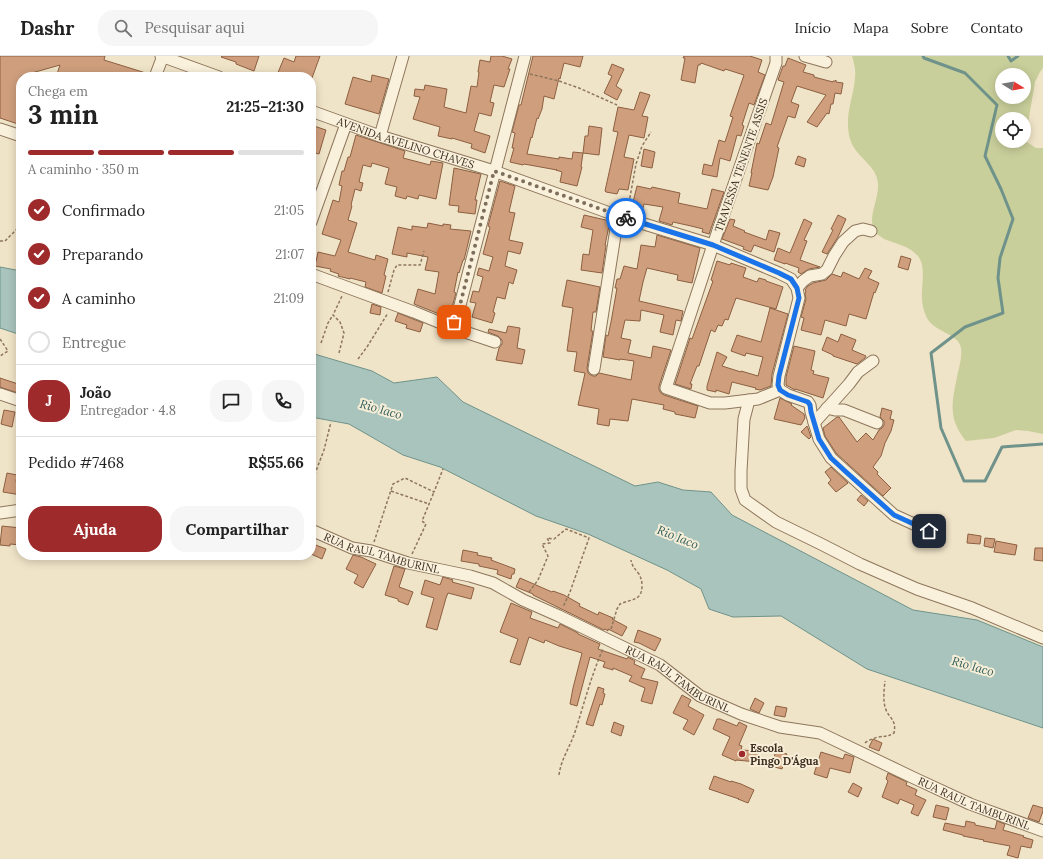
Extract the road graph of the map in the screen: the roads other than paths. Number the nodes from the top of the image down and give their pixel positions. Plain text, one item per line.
1 (162, 56) edge
2 (403, 56) edge
3 (525, 56) edge
4 (776, 56) edge
5 (805, 56) edge
6 (826, 62) dead end
7 (157, 72) edge
8 (205, 72) edge
9 (316, 113) edge
10 (346, 124) junction
11 (0, 129) edge
12 (16, 134) edge
13 (380, 136) junction
14 (494, 171) junction
15 (316, 208) edge
16 (622, 217) junction
17 (871, 230) dead end
18 (713, 245) junction
19 (316, 276) edge
20 (797, 288) junction
21 (453, 328) junction
22 (496, 342) dead end
23 (873, 361) dead end
24 (594, 369) dead end
25 (780, 390) junction
26 (0, 394) edge
27 (16, 399) edge
28 (749, 400) junction
29 (827, 408) junction
30 (814, 422) junction
31 (877, 423) dead end
32 (16, 511) edge
33 (0, 513) edge
34 (929, 531) dead end
35 (316, 532) edge
36 (1043, 638) edge
37 (1043, 831) edge

1 - 7 street
1 - 8 street
2 - 13 street
3 - 14 street
4 - 18 street, TRAVESSA TENENTE ASSIS
5 - 6 street
9 - 10 street, AVENIDA AVELINO CHAVES
10 - 13 street, AVENIDA AVELINO CHAVES
10 - 15 street
11 - 12 street
13 - 14 street, AVENIDA AVELINO CHAVES
14 - 16 street, AVENIDA AVELINO CHAVES
14 - 21 street
16 - 18 street, AVENIDA AVELINO CHAVES
16 - 24 street
17 - 20 street
18 - 20 street, AVENIDA AVELINO CHAVES
18 - 28 street, TRAVESSA TENENTE ASSIS
19 - 21 street
20 - 25 street
21 - 22 street
23 - 29 street
25 - 28 street
25 - 30 street
26 - 27 street
28 - 36 street
29 - 30 street
29 - 31 street
30 - 34 street
32 - 33 street
35 - 37 street, RUA RAUL TAMBURINL

